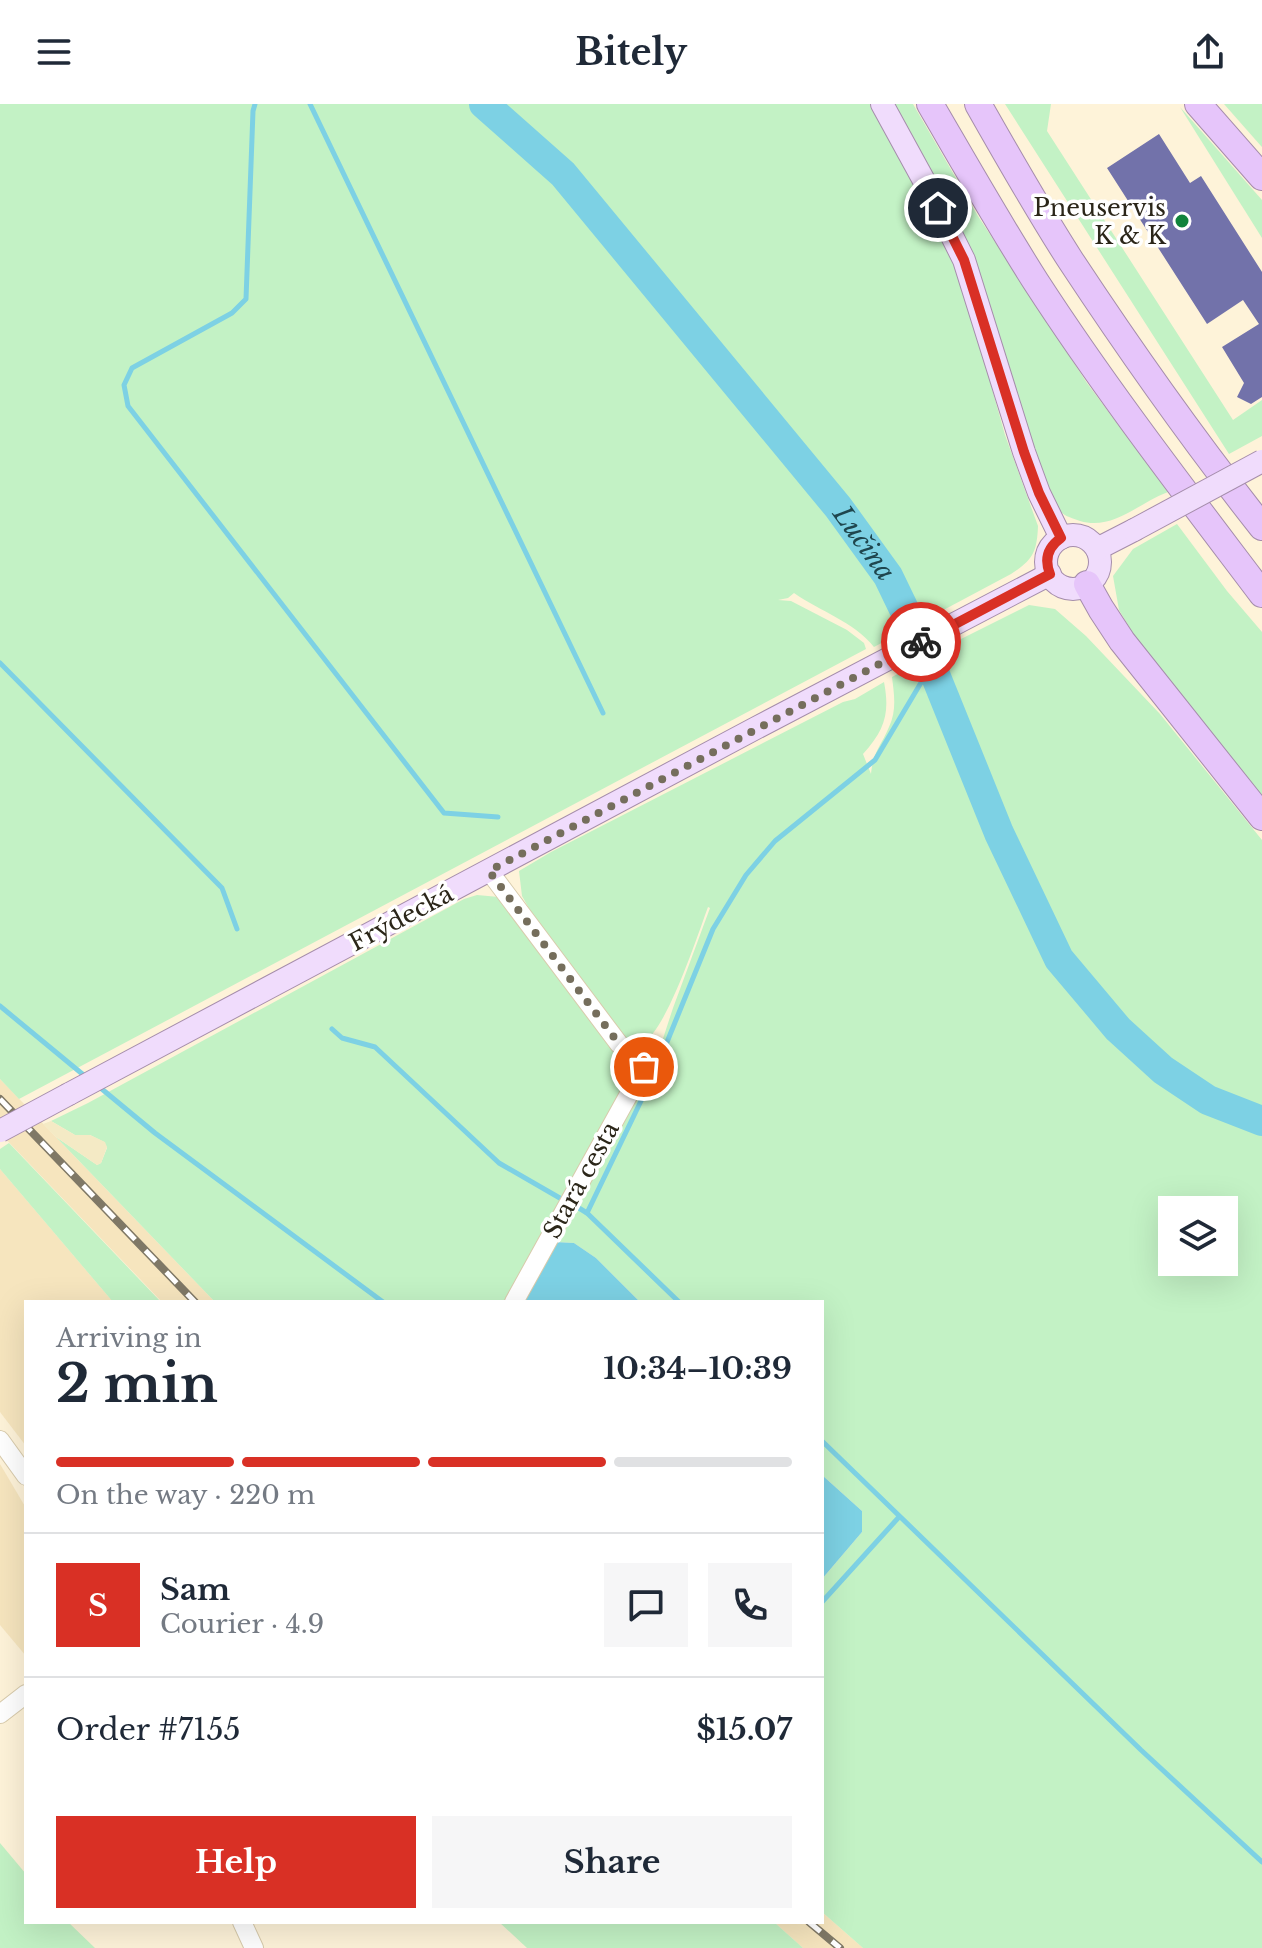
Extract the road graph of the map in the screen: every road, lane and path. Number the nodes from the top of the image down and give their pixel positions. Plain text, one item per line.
1 (882, 104) edge
2 (930, 104) edge
3 (978, 104) edge
4 (992, 104) edge
5 (1198, 104) edge
6 (1262, 177) edge
7 (1030, 194) junction
8 (1262, 461) edge
9 (1262, 527) edge
10 (1061, 538) junction
11 (1097, 549) junction
12 (1050, 574) junction
13 (1087, 584) junction
14 (1262, 594) edge
15 (1262, 817) edge
16 (489, 871) junction
17 (0, 1131) edge
18 (515, 1300) edge
19 (0, 1440) edge
20 (24, 1473) edge
21 (24, 1696) edge
22 (0, 1714) edge
23 (243, 1924) edge
24 (254, 1948) edge

1 - 10 main road
2 - 14 highway
3 - 7 highway
4 - 7 highway
5 - 6 highway
7 - 9 highway
8 - 11 main road, bridge
10 - 11 main road
10 - 12 main road
11 - 13 main road
12 - 13 main road
12 - 16 main road, Frýdecká
13 - 15 highway
16 - 17 main road, Frýdecká, bridge
16 - 18 street, Stará cesta
19 - 20 street
21 - 22 street
23 - 24 street

